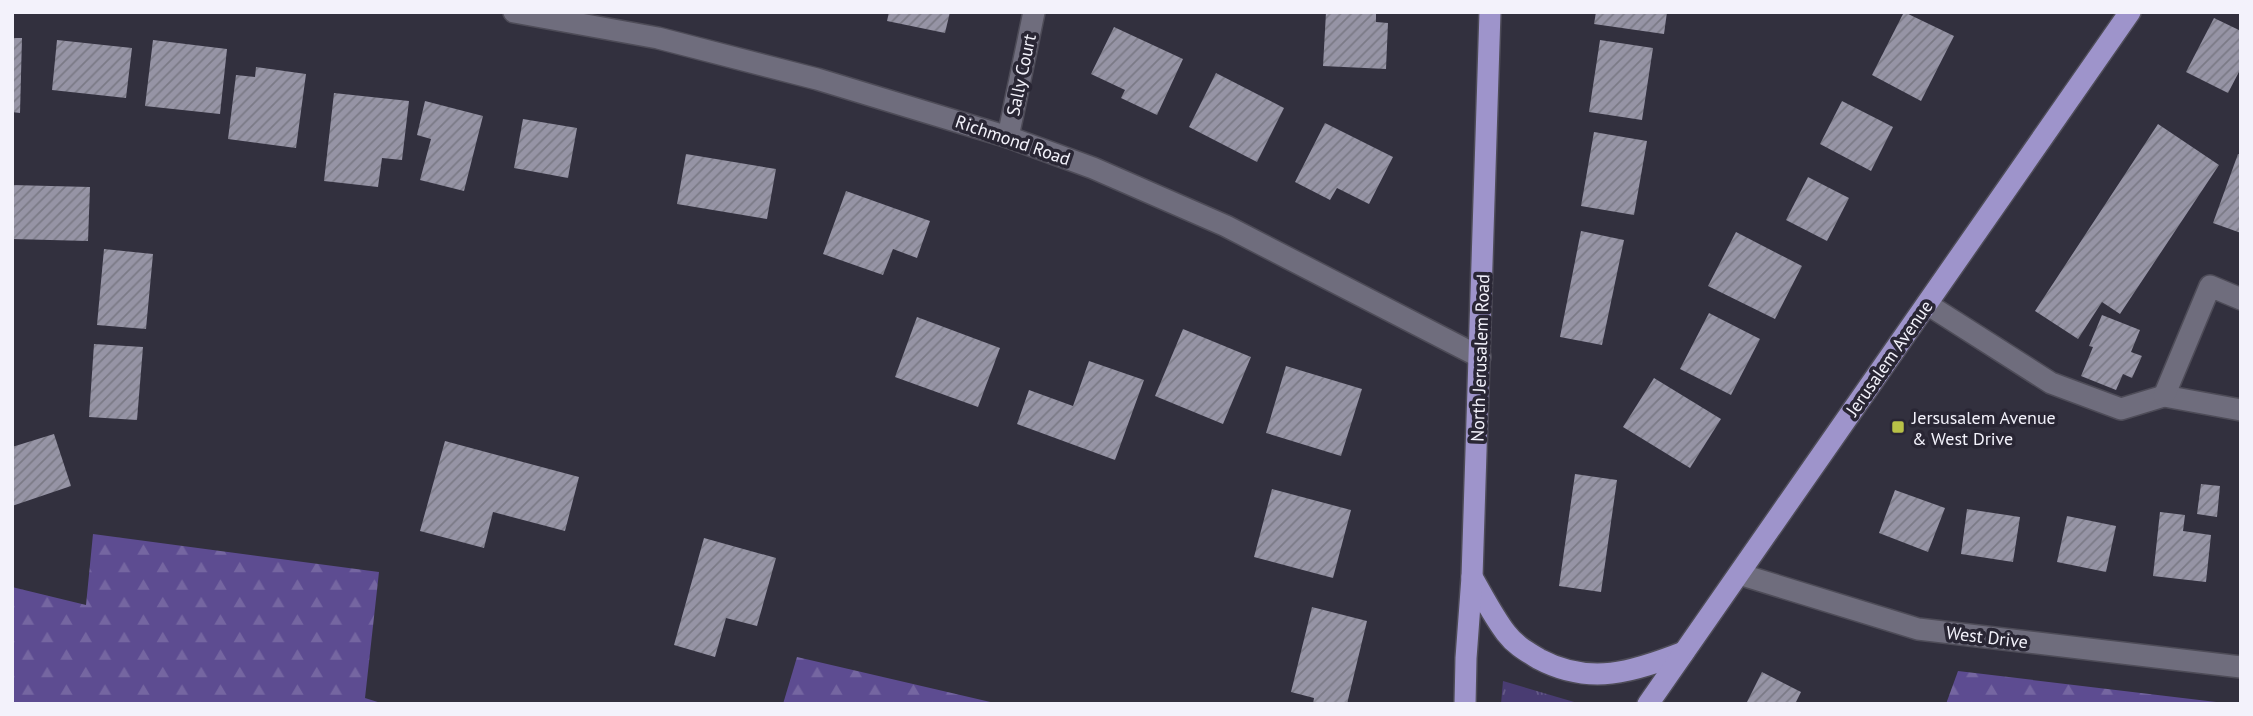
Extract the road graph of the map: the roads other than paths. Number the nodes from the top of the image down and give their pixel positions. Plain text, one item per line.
1 (514, 12) edge
2 (1034, 12) edge
3 (1490, 12) edge
4 (2130, 12) edge
5 (1008, 137) junction
6 (2241, 299) edge
7 (1927, 304) junction
8 (1480, 356) junction
9 (2164, 396) junction
10 (2241, 410) edge
11 (1739, 574) junction
12 (1472, 578) junction
13 (1684, 652) junction
14 (2241, 667) edge
15 (1465, 704) edge
16 (1647, 704) edge

1 - 5 street, Richmond Road
2 - 5 street, Sally Court
3 - 8 main road, North Jerusalem Road
4 - 7 main road, Jerusalem Avenue
5 - 8 street, Richmond Road
6 - 9 street
7 - 9 street
7 - 11 main road, Jerusalem Avenue
8 - 12 main road, North Jerusalem Road
9 - 10 street
11 - 13 main road, Jerusalem Avenue
11 - 14 street, West Drive
12 - 13 main road
12 - 15 main road, North Jerusalem Road
13 - 16 main road, Jerusalem Avenue

